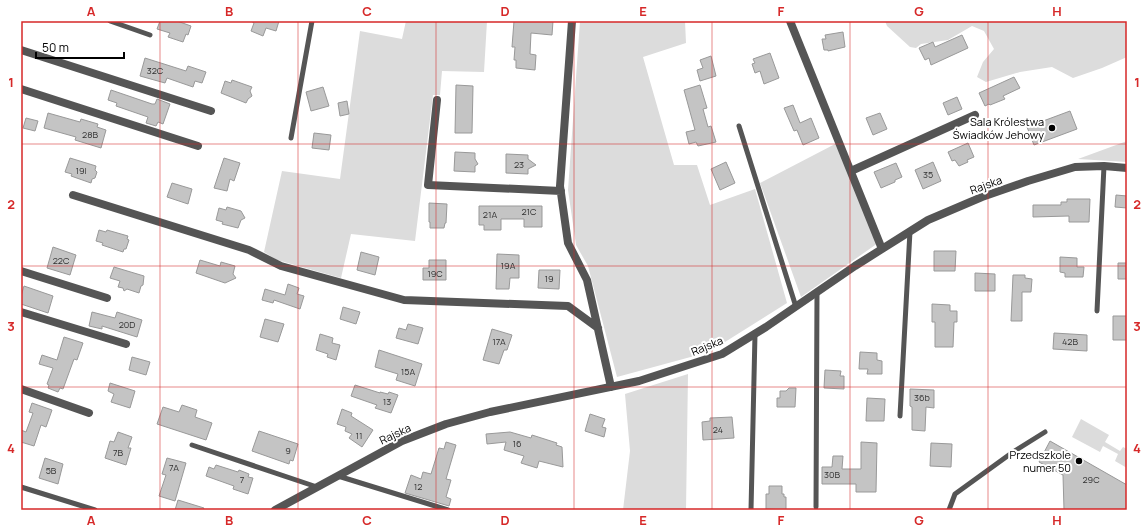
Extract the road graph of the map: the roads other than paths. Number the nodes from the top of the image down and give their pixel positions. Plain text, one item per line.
1 (110, 21) edge
2 (312, 21) edge
3 (572, 21) edge
4 (790, 21) edge
5 (150, 35) dead end
6 (21, 50) edge
7 (21, 89) edge
8 (437, 100) dead end
9 (211, 111) dead end
10 (975, 115) dead end
11 (739, 126) dead end
12 (291, 138) dead end
13 (198, 146) dead end
14 (1104, 166) junction
15 (1127, 168) edge
16 (851, 171) junction
17 (561, 191) junction
18 (73, 195) dead end
19 (910, 231) junction
20 (882, 249) junction
21 (21, 271) edge
22 (817, 292) junction
23 (106, 298) dead end
24 (796, 307) junction
25 (1097, 311) dead end
26 (21, 312) edge
27 (598, 328) junction
28 (755, 334) junction
29 (126, 344) dead end
30 (611, 387) junction
31 (21, 389) edge
32 (89, 413) dead end
33 (900, 416) dead end
34 (1046, 432) dead end
35 (192, 445) dead end
36 (338, 476) junction
37 (21, 487) edge
38 (317, 487) junction
39 (816, 507) dead end
40 (95, 510) edge
41 (275, 510) edge
42 (448, 510) edge
43 (751, 510) edge
44 (950, 510) edge

1 - 5 lane
2 - 12 lane
3 - 17 street
4 - 16 street
6 - 9 street
7 - 13 street
8 - 17 street
10 - 16 street
11 - 24 lane
14 - 15 street, Rajska
14 - 19 street, Rajska
14 - 25 lane
16 - 20 street
17 - 27 street
18 - 27 street
19 - 20 street, Rajska
19 - 33 lane
20 - 22 street, Rajska
21 - 23 street
22 - 24 street, Rajska
22 - 39 lane
24 - 28 street, Rajska
26 - 29 street
27 - 30 street
28 - 30 street, Rajska
28 - 43 lane
30 - 36 street, Rajska
31 - 32 street
34 - 44 lane
35 - 38 lane
36 - 38 street, Rajska
36 - 42 lane
37 - 40 lane
38 - 41 street, Rajska

